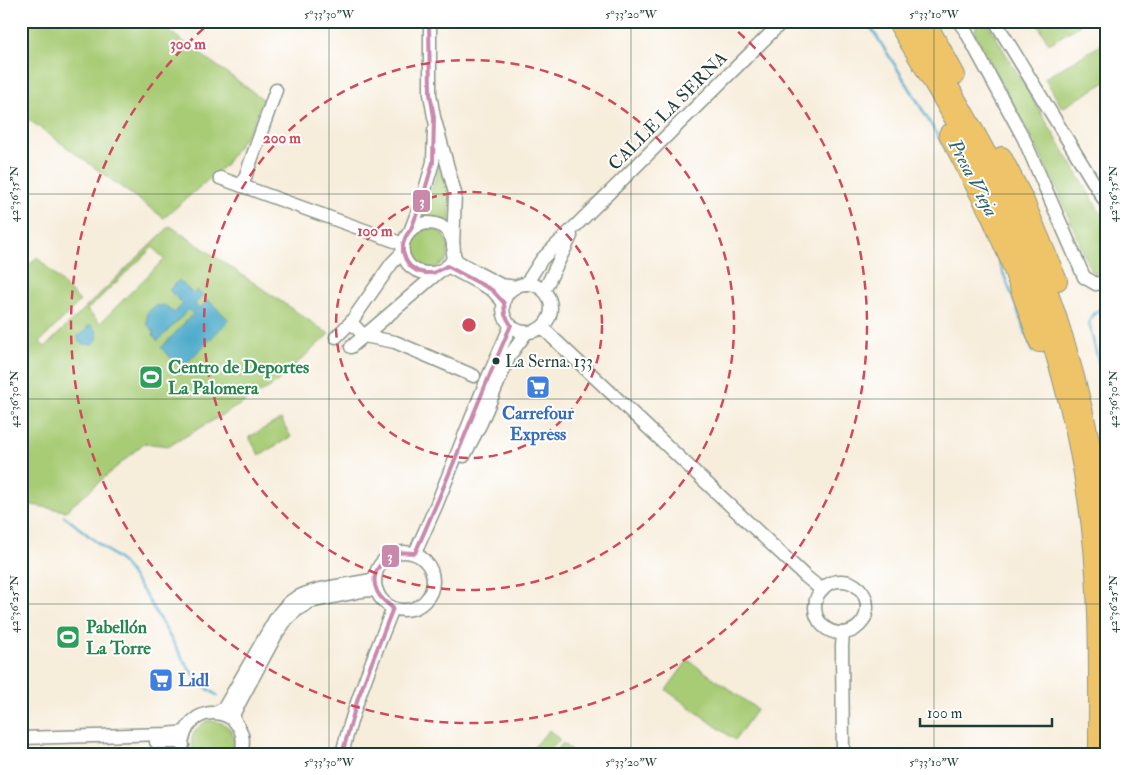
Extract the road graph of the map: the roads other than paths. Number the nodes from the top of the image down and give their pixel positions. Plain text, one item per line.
1 (428, 21) edge
2 (783, 21) edge
3 (882, 21) edge
4 (896, 21) edge
5 (911, 21) edge
6 (926, 21) edge
7 (995, 21) edge
8 (964, 24) edge
9 (276, 90) dead end
10 (434, 117) junction
11 (220, 178) dead end
12 (242, 186) junction
13 (1106, 202) edge
14 (577, 225) junction
15 (411, 229) junction
16 (403, 248) junction
17 (453, 250) junction
18 (444, 268) junction
19 (1106, 281) edge
20 (521, 286) junction
21 (544, 291) junction
22 (504, 303) junction
23 (382, 321) junction
24 (351, 322) junction
25 (511, 325) junction
26 (542, 326) junction
27 (527, 332) junction
28 (364, 336) junction
29 (336, 337) dead end
30 (395, 342) junction
31 (351, 347) dead end
32 (474, 376) dead end
33 (1106, 490) edge
34 (436, 506) junction
35 (1106, 536) edge
36 (415, 553) junction
37 (376, 585) junction
38 (822, 590) junction
39 (393, 608) junction
40 (1096, 616) junction
41 (843, 634) junction
42 (215, 713) junction
43 (236, 723) junction
44 (185, 732) junction
45 (21, 738) edge
46 (21, 746) edge
47 (184, 750) edge
48 (241, 754) edge
49 (342, 754) edge
50 (843, 754) edge
51 (1098, 754) edge

1 - 10 street
2 - 14 street, CALLE LA SERNA
3 - 40 highway
4 - 40 highway
5 - 35 highway
6 - 33 highway
7 - 13 street
8 - 19 street
9 - 12 street
10 - 15 street
10 - 17 street
11 - 12 street
12 - 16 street
14 - 20 street, CALLE LA SERNA
14 - 21 street, CALLE LA SERNA
15 - 16 street
15 - 17 street
16 - 18 street
16 - 24 street
17 - 18 street
17 - 20 street
18 - 22 street
18 - 23 street
20 - 21 street
20 - 22 street, CALLE LA SERNA
21 - 26 street
22 - 25 street
23 - 28 street
23 - 30 street
24 - 28 street
24 - 29 street
25 - 27 street
25 - 34 street
26 - 27 street
26 - 38 street
27 - 34 street
28 - 30 street
28 - 31 street
30 - 32 street
34 - 36 street
36 - 37 street
36 - 39 street
37 - 39 street
37 - 42 street
37 - 43 street
38 - 41 street
38 - 41 street
39 - 49 street
40 - 51 highway
41 - 50 street
42 - 43 street
42 - 44 street
43 - 48 street
44 - 45 street
44 - 47 street
46 - 47 street

